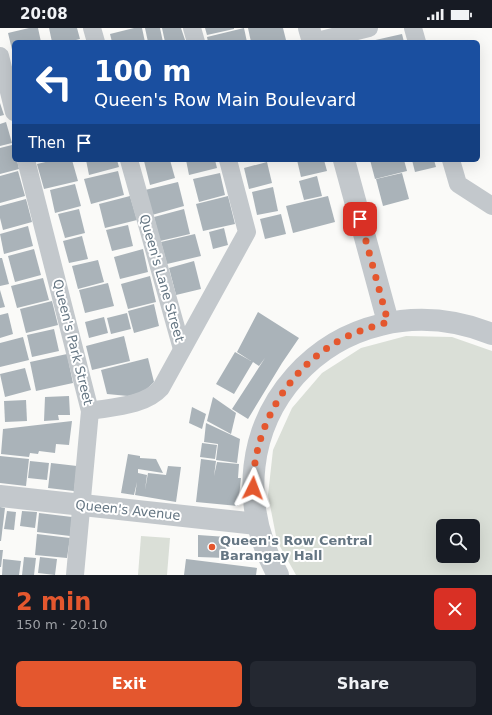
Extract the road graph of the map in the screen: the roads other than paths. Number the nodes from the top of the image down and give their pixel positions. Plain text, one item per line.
1 (92, 28) edge
2 (192, 28) edge
3 (309, 28) edge
4 (369, 28) edge
5 (413, 28) edge
6 (95, 40) edge
7 (195, 40) edge
8 (312, 40) edge
9 (321, 40) edge
10 (416, 40) edge
11 (0, 56) edge
12 (12, 104) edge
13 (27, 162) edge
14 (130, 162) edge
15 (229, 162) edge
16 (345, 162) edge
17 (452, 162) edge
18 (492, 206) edge
19 (388, 322) junction
20 (492, 334) edge
21 (182, 349) junction
22 (90, 411) junction
23 (0, 496) edge
24 (83, 505) junction
25 (257, 524) junction
26 (75, 575) edge
27 (278, 575) edge

1 - 6 street
2 - 7 street
3 - 8 street
4 - 9 street
5 - 10 street
11 - 12 street
13 - 22 street, Queen's Park Street
14 - 21 street, Queen's Lane Street
15 - 21 street
16 - 19 street
17 - 18 street
19 - 20 street
19 - 25 street
21 - 22 street, Queen's Lane Street
22 - 24 street, Queen's Park Street
23 - 24 street, Queen's Avenue
24 - 25 street, Queen's Avenue
24 - 26 street, Queen's Park Street
25 - 27 street

